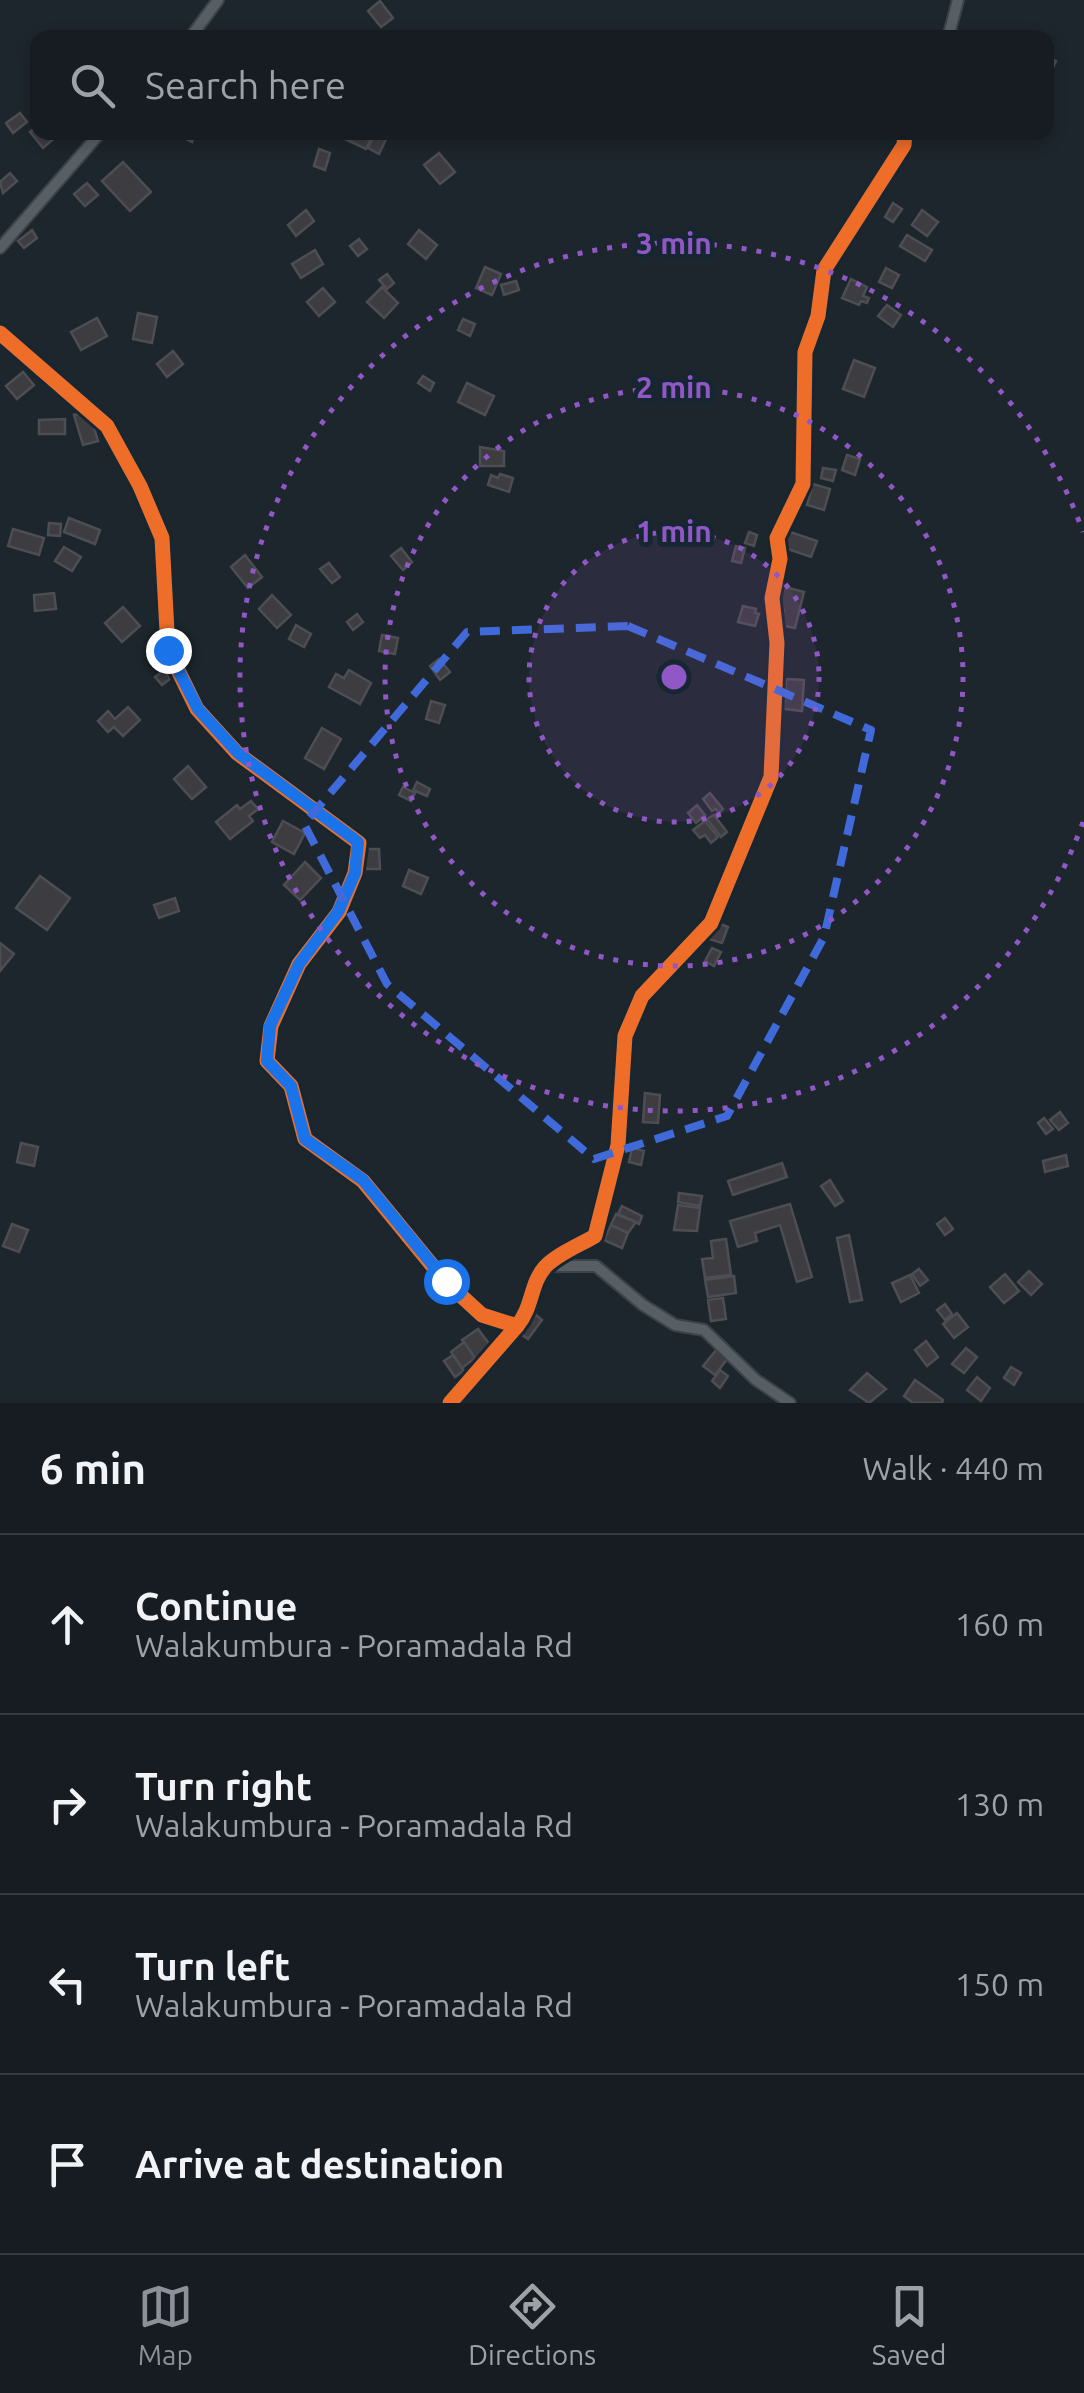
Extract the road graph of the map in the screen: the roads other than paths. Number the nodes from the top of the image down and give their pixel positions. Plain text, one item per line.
1 (218, 0) edge
2 (958, 0) edge
3 (196, 30) edge
4 (950, 30) edge
5 (94, 140) edge
6 (904, 140) edge
7 (0, 248) edge
8 (0, 333) edge
9 (546, 1266) junction
10 (517, 1326) junction
11 (450, 1403) edge
12 (790, 1403) edge

1 - 3 street
2 - 4 street
5 - 7 street
6 - 9 street
8 - 10 street
9 - 10 street
9 - 12 street
10 - 11 street

